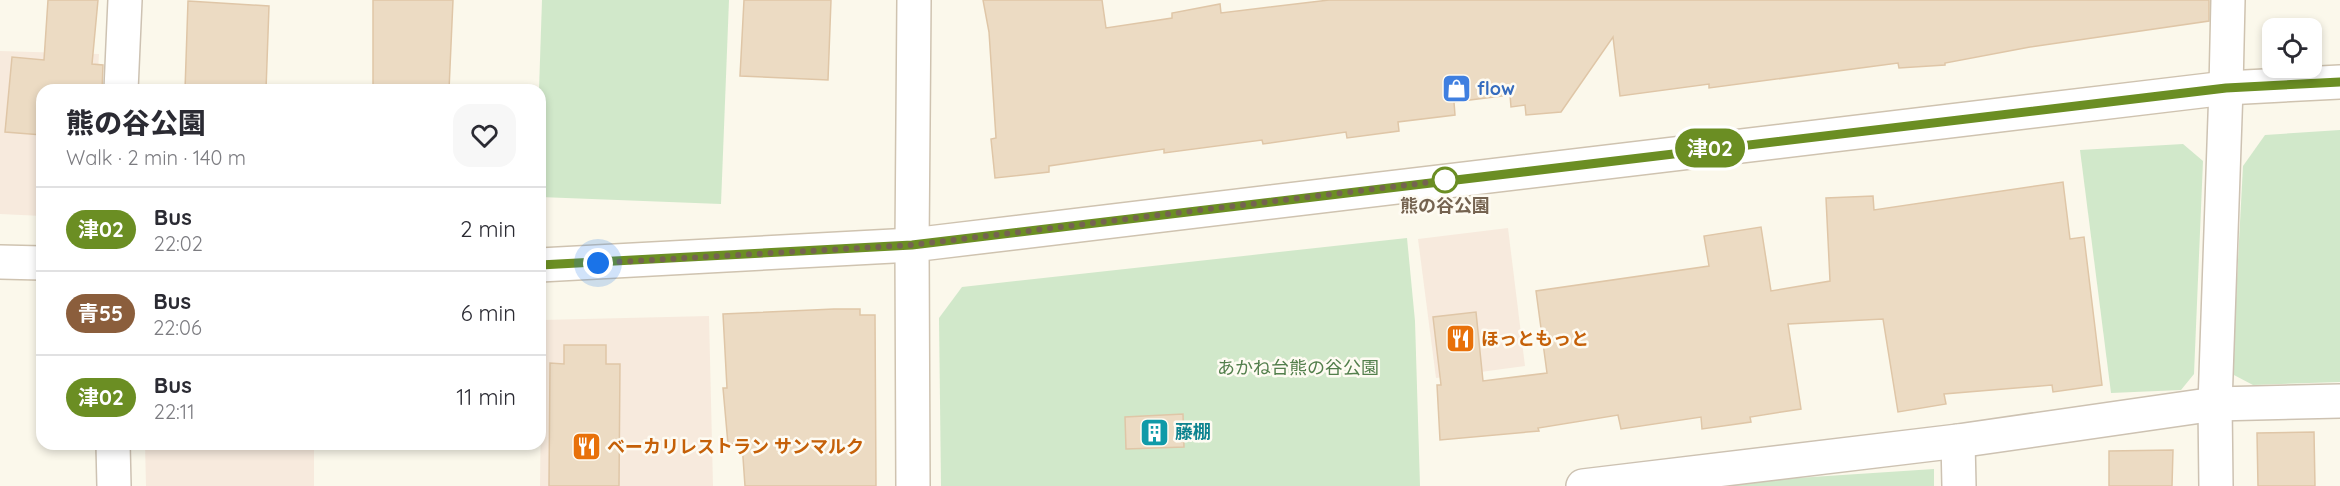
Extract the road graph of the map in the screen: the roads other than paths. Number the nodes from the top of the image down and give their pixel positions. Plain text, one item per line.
1 (125, 0) edge
2 (914, 0) edge
3 (2228, 0) edge
4 (2340, 82) edge
5 (121, 84) edge
6 (2226, 88) junction
7 (912, 245) junction
8 (0, 262) edge
9 (36, 263) edge
10 (546, 265) edge
11 (2340, 401) edge
12 (2215, 404) junction
13 (1958, 441) junction
14 (113, 450) edge
15 (1705, 479) edge
16 (114, 486) edge
17 (913, 486) edge
18 (1583, 486) edge
19 (1959, 486) edge
20 (2216, 486) edge

1 - 5 street
2 - 7 street
3 - 6 street
4 - 6 street
6 - 7 street
6 - 12 street
7 - 10 street
7 - 17 street
8 - 9 street
11 - 12 street
12 - 13 street
12 - 20 street
13 - 15 street
13 - 19 street
14 - 16 street
15 - 18 street

